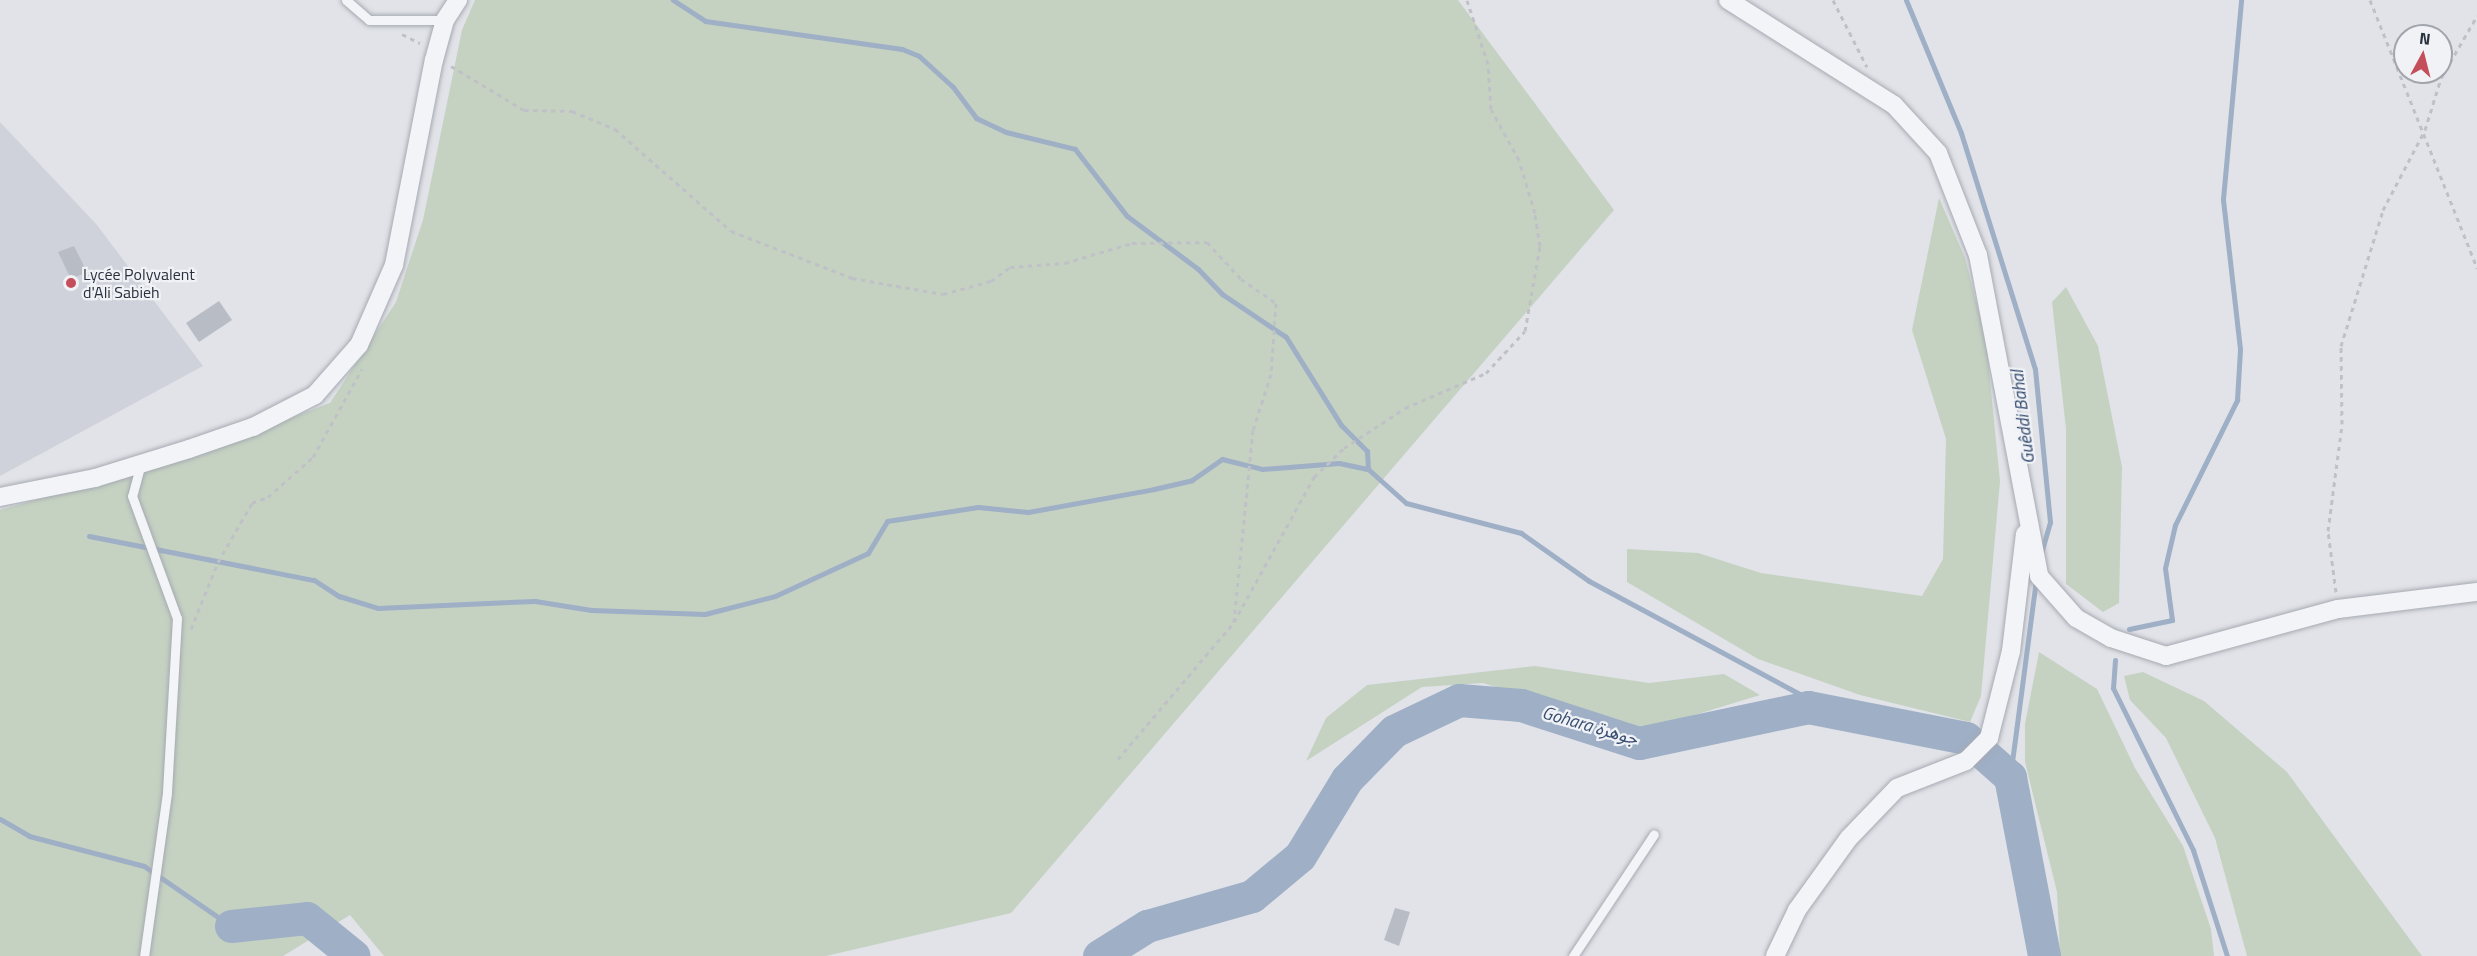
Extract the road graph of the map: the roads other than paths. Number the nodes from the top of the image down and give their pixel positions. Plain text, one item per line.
1 (346, 0) edge
2 (458, 0) edge
3 (1728, 0) edge
4 (445, 20) junction
5 (141, 463) junction
6 (0, 497) edge
7 (2026, 523) junction
8 (2477, 592) edge
9 (1654, 834) dead end
10 (144, 956) edge
11 (1573, 956) edge
12 (1776, 956) edge

1 - 4 lane
2 - 4 street
3 - 7 street
4 - 5 street
5 - 6 street
5 - 10 lane
7 - 8 street
7 - 12 street
9 - 11 lane

